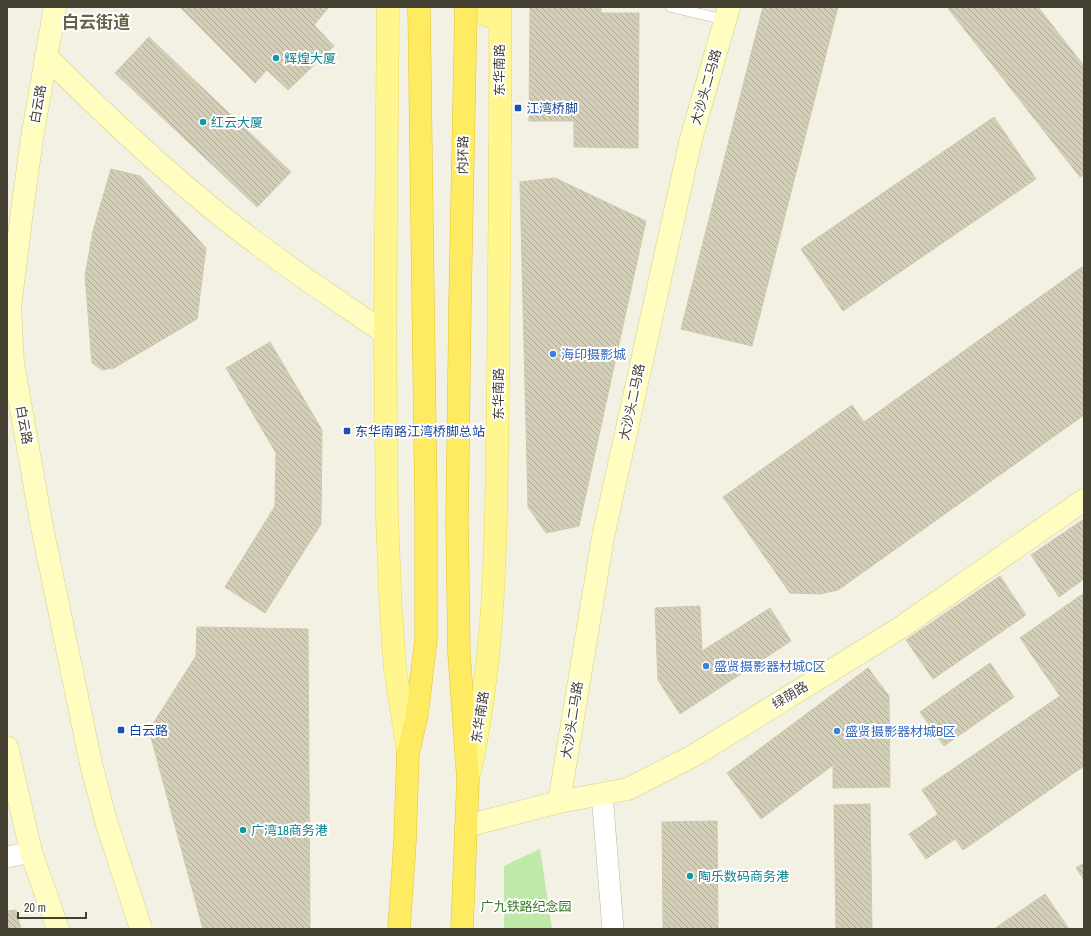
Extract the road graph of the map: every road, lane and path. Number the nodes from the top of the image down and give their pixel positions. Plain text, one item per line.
1 (55, 7) edge
2 (388, 7) edge
3 (419, 7) edge
4 (466, 7) edge
5 (671, 7) edge
6 (500, 13) edge
7 (728, 13) edge
8 (46, 56) junction
9 (385, 333) junction
10 (13, 399) edge
11 (1084, 500) edge
12 (7, 747) edge
13 (408, 753) junction
14 (468, 780) junction
15 (602, 794) junction
16 (558, 802) junction
17 (466, 826) junction
18 (31, 852) junction
19 (7, 857) edge
20 (58, 929) edge
21 (141, 929) edge
22 (399, 929) edge
23 (462, 929) edge
24 (613, 929) edge

1 - 8 street, 白云路
2 - 9 main road
3 - 13 highway
4 - 6 main road
4 - 14 highway, 内环路, bridge
5 - 7 lane
6 - 14 main road, 东华南路
7 - 16 street, 大沙头二马路
8 - 9 street
8 - 10 street, 白云路
9 - 13 main road
10 - 21 street, 白云路
11 - 15 street, 绿荫路
12 - 18 street
13 - 22 highway
14 - 17 highway, 内环路
15 - 16 street, 绿荫路
15 - 24 street
16 - 17 street, 绿荫路
17 - 23 highway, 内环路
18 - 19 street
18 - 20 street

